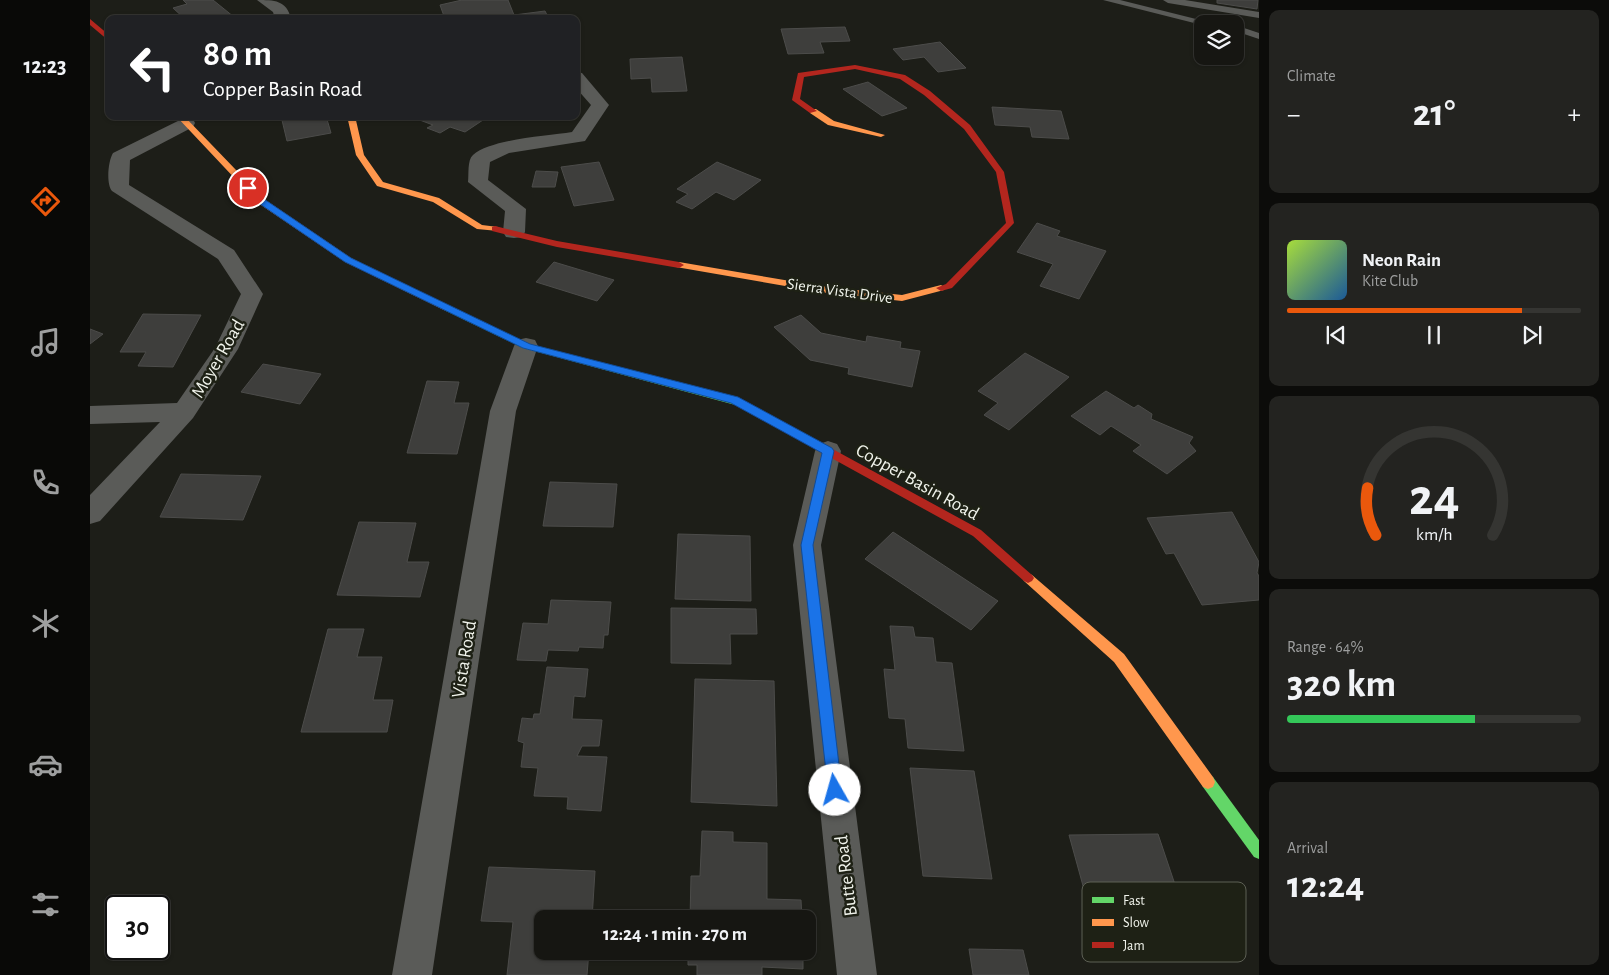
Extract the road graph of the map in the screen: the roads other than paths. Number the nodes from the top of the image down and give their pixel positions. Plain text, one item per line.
1 (266, 0) edge
2 (1108, 0) edge
3 (1168, 0) edge
4 (282, 15) edge
5 (1259, 15) edge
6 (1194, 20) edge
7 (90, 21) edge
8 (1244, 31) edge
9 (105, 34) edge
10 (1259, 36) edge
11 (580, 82) edge
12 (181, 120) edge
13 (184, 120) edge
14 (352, 120) edge
15 (881, 135) dead end
16 (514, 232) junction
17 (526, 346) junction
18 (184, 412) junction
19 (90, 415) edge
20 (828, 451) junction
21 (90, 513) edge
22 (1259, 852) edge
23 (412, 975) edge
24 (857, 975) edge

1 - 4 street
2 - 6 lane
3 - 5 lane
7 - 9 street
8 - 10 lane
11 - 16 street
12 - 18 street, Moyer Road
13 - 17 street, Copper Basin Road
14 - 16 street, Sierra Vista Drive
15 - 16 street, Sierra Vista Drive
17 - 20 street, Copper Basin Road
17 - 23 street, Vista Road
18 - 19 street
18 - 21 street, Moyer Road
20 - 22 street, Copper Basin Road
20 - 24 street, Butte Road

